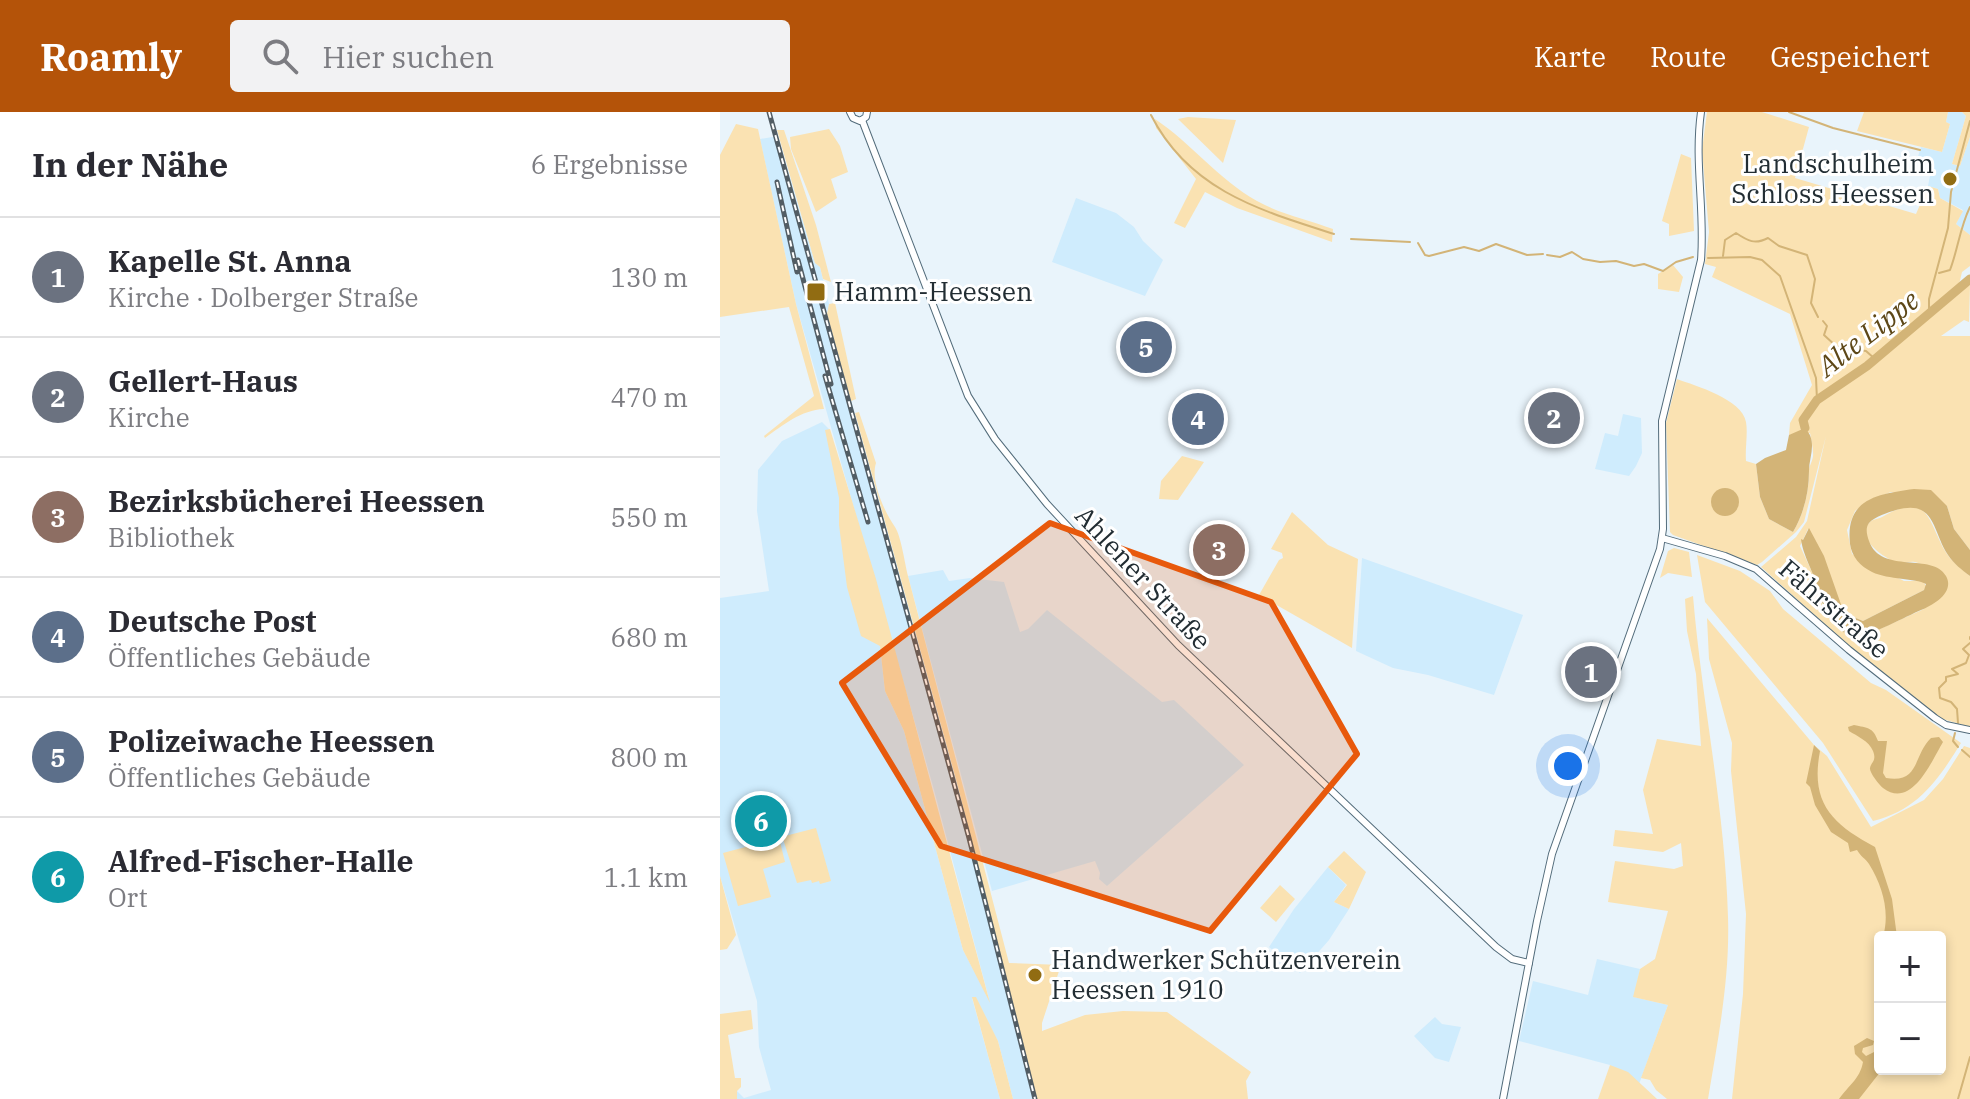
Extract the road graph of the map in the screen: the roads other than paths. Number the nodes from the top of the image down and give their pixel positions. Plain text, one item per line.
1 (850, 112) edge
2 (867, 112) edge
3 (1701, 112) edge
4 (862, 120) junction
5 (1662, 538) junction
6 (1970, 730) edge
7 (1529, 963) junction
8 (1503, 1099) edge

1 - 4 main road
2 - 4 main road
3 - 5 main road
4 - 7 main road, Ahlener Straße
5 - 6 main road, Fährstraße
5 - 7 main road
7 - 8 main road

